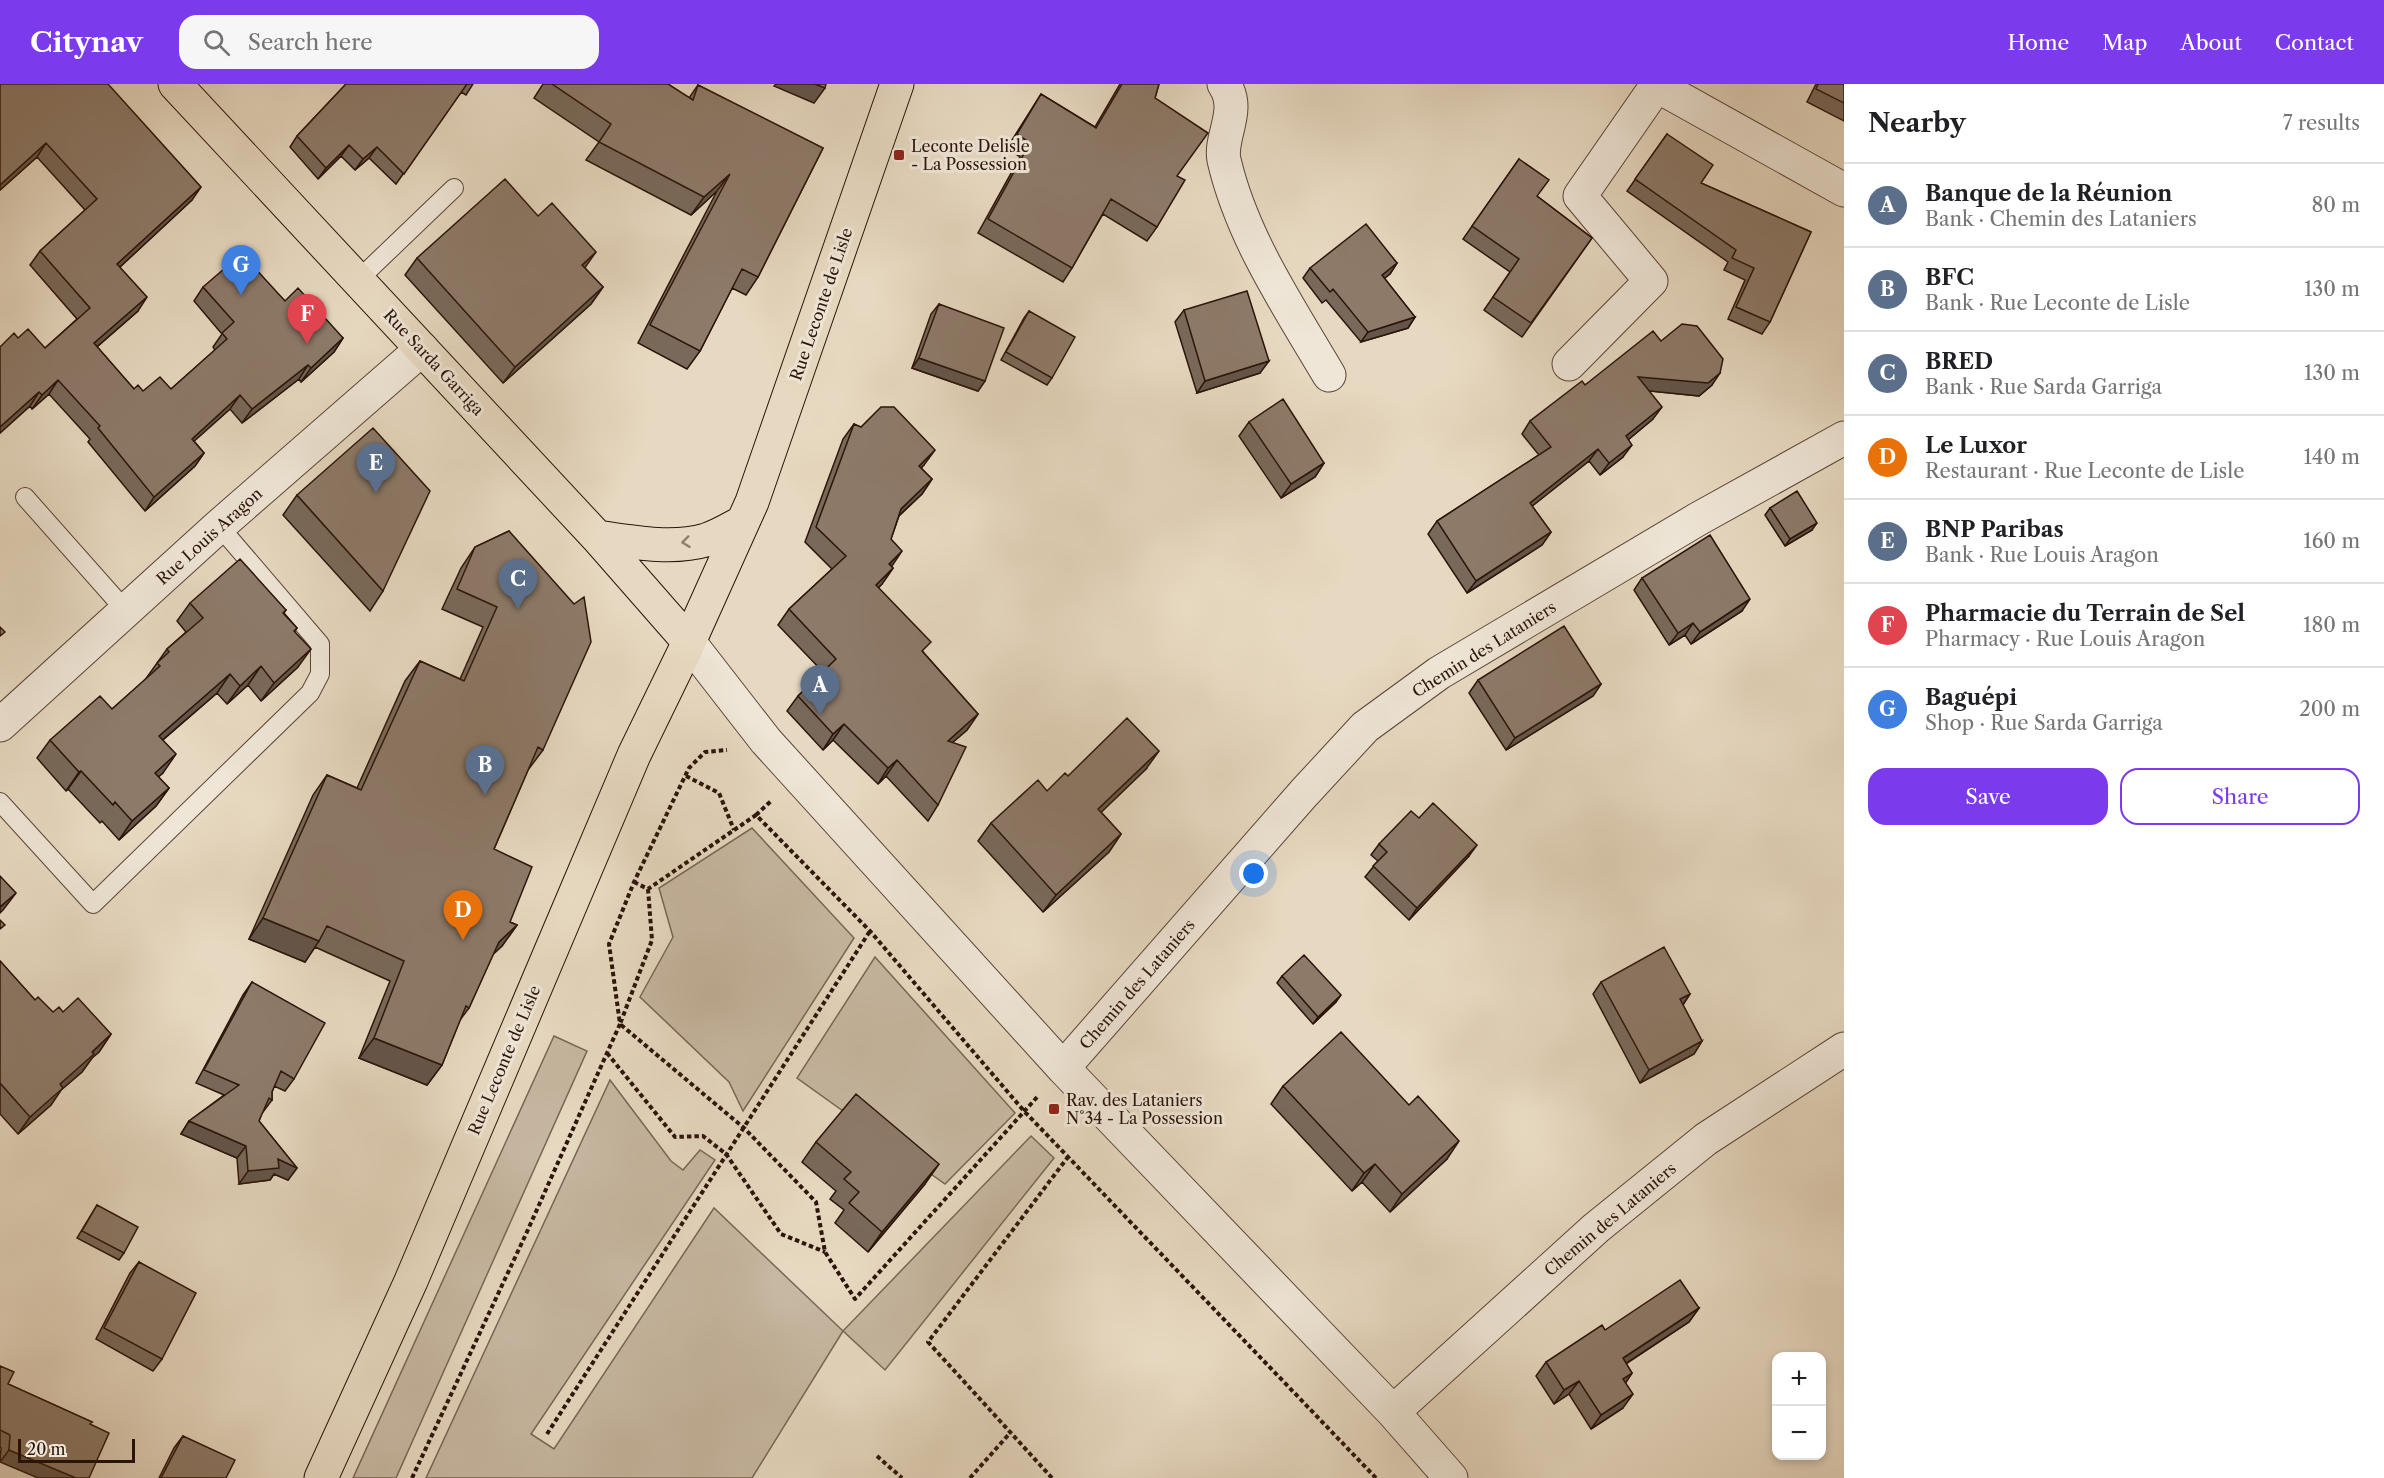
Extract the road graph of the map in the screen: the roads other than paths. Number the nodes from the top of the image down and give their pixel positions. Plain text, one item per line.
1 (175, 84) edge
2 (897, 84) edge
3 (1224, 84) edge
4 (1656, 85) edge
5 (454, 188) dead end
6 (1844, 190) edge
7 (357, 281) junction
8 (422, 349) junction
9 (1569, 364) dead end
10 (1329, 375) dead end
11 (1844, 438) edge
12 (26, 497) dead end
13 (741, 523) junction
14 (219, 526) junction
15 (597, 537) junction
16 (126, 610) junction
17 (689, 642) junction
18 (0, 725) edge
19 (0, 802) edge
20 (1844, 1049) edge
21 (1063, 1068) junction
22 (1393, 1412) junction
23 (321, 1478) edge
24 (1451, 1478) edge

1 - 7 main road, Rue Sarda Garriga
2 - 13 main road, Rue Leconte de Lisle
3 - 10 street
4 - 6 street
4 - 9 street
5 - 7 lane
7 - 8 main road, Rue Sarda Garriga
8 - 14 street, Rue Louis Aragon
8 - 15 main road, Rue Sarda Garriga
11 - 21 street, Chemin des Lataniers
12 - 16 lane
13 -> 15 main road
13 - 17 main road, Rue Leconte de Lisle
14 - 16 street, Rue Louis Aragon
14 - 19 lane
15 - 17 main road, Rue Sarda Garriga
16 - 18 street, Rue Louis Aragon
17 - 21 street
17 - 23 main road, Rue Leconte de Lisle
20 - 22 street, Chemin des Lataniers
21 - 22 street
22 - 24 street

